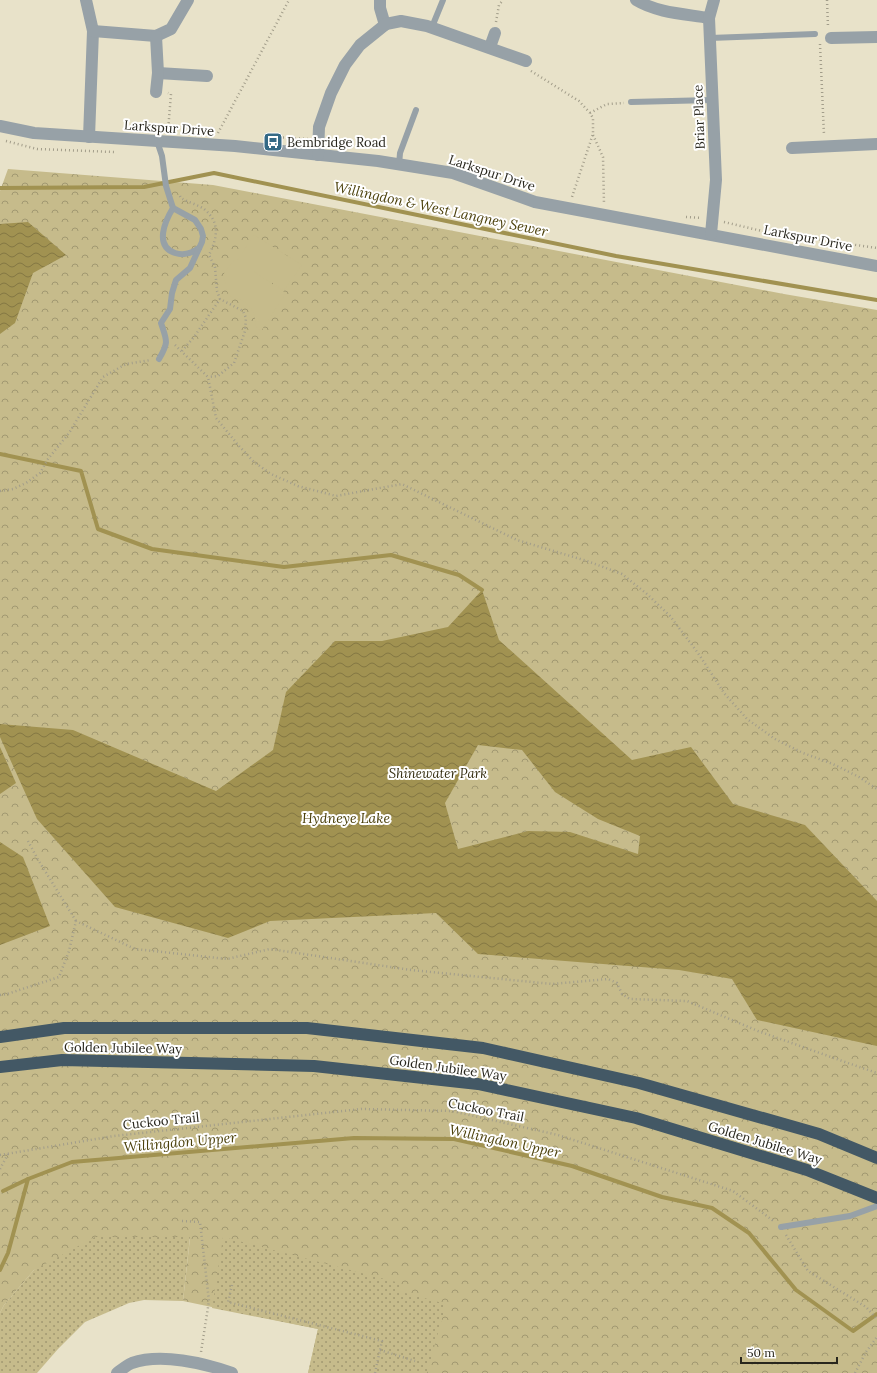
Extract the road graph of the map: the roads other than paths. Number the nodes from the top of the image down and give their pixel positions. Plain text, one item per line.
1 (86, 0) edge
2 (188, 0) edge
3 (380, 0) edge
4 (443, 0) edge
5 (636, 0) edge
6 (714, 0) edge
7 (709, 18) junction
8 (385, 25) junction
9 (432, 27) junction
10 (93, 31) junction
11 (495, 33) road end
12 (822, 35) joint
13 (156, 36) junction
14 (877, 37) edge
15 (710, 38) junction
16 (490, 47) junction
17 (526, 61) road end
18 (158, 73) junction
19 (207, 76) dead end
20 (156, 92) road end
21 (712, 100) junction
22 (631, 102) road end
23 (416, 110) dead end
24 (0, 126) edge
25 (89, 137) junction
26 (162, 142) junction
27 (877, 144) edge
28 (792, 148) dead end
29 (318, 155) junction
30 (399, 164) junction
31 (173, 208) junction
32 (711, 234) junction
33 (200, 248) junction
34 (877, 264) edge
35 (159, 359) road end
36 (0, 1037) edge
37 (0, 1067) edge
38 (877, 1158) edge
39 (877, 1198) edge
40 (877, 1206) edge
41 (781, 1227) road end
42 (117, 1373) edge
43 (232, 1373) edge

1 - 10 street
2 - 13 street
3 - 8 street
4 - 9 lane
5 - 7 street
6 - 7 street, Briar Place
7 - 15 street, Briar Place
8 - 9 street
8 - 29 street
9 - 16 street
10 - 13 street
10 - 25 street
11 - 16 street
12 - 14 street
12 - 15 lane
13 - 18 street
15 - 21 street, Briar Place
16 - 17 street
18 - 19 street
18 - 20 street
21 - 22 lane
21 - 32 street, Briar Place
23 - 30 lane
24 - 25 street, Larkspur Drive
25 - 26 street, Larkspur Drive
26 - 29 street, Larkspur Drive
26 - 31 lane
27 - 28 street
29 - 30 street, Larkspur Drive
30 - 32 street, Larkspur Drive
31 - 33 lane
31 - 33 lane
32 - 34 street, Larkspur Drive
33 - 35 lane
36 - 38 highway, Golden Jubilee Way
37 - 39 highway, Golden Jubilee Way
40 - 41 lane
42 - 43 street

